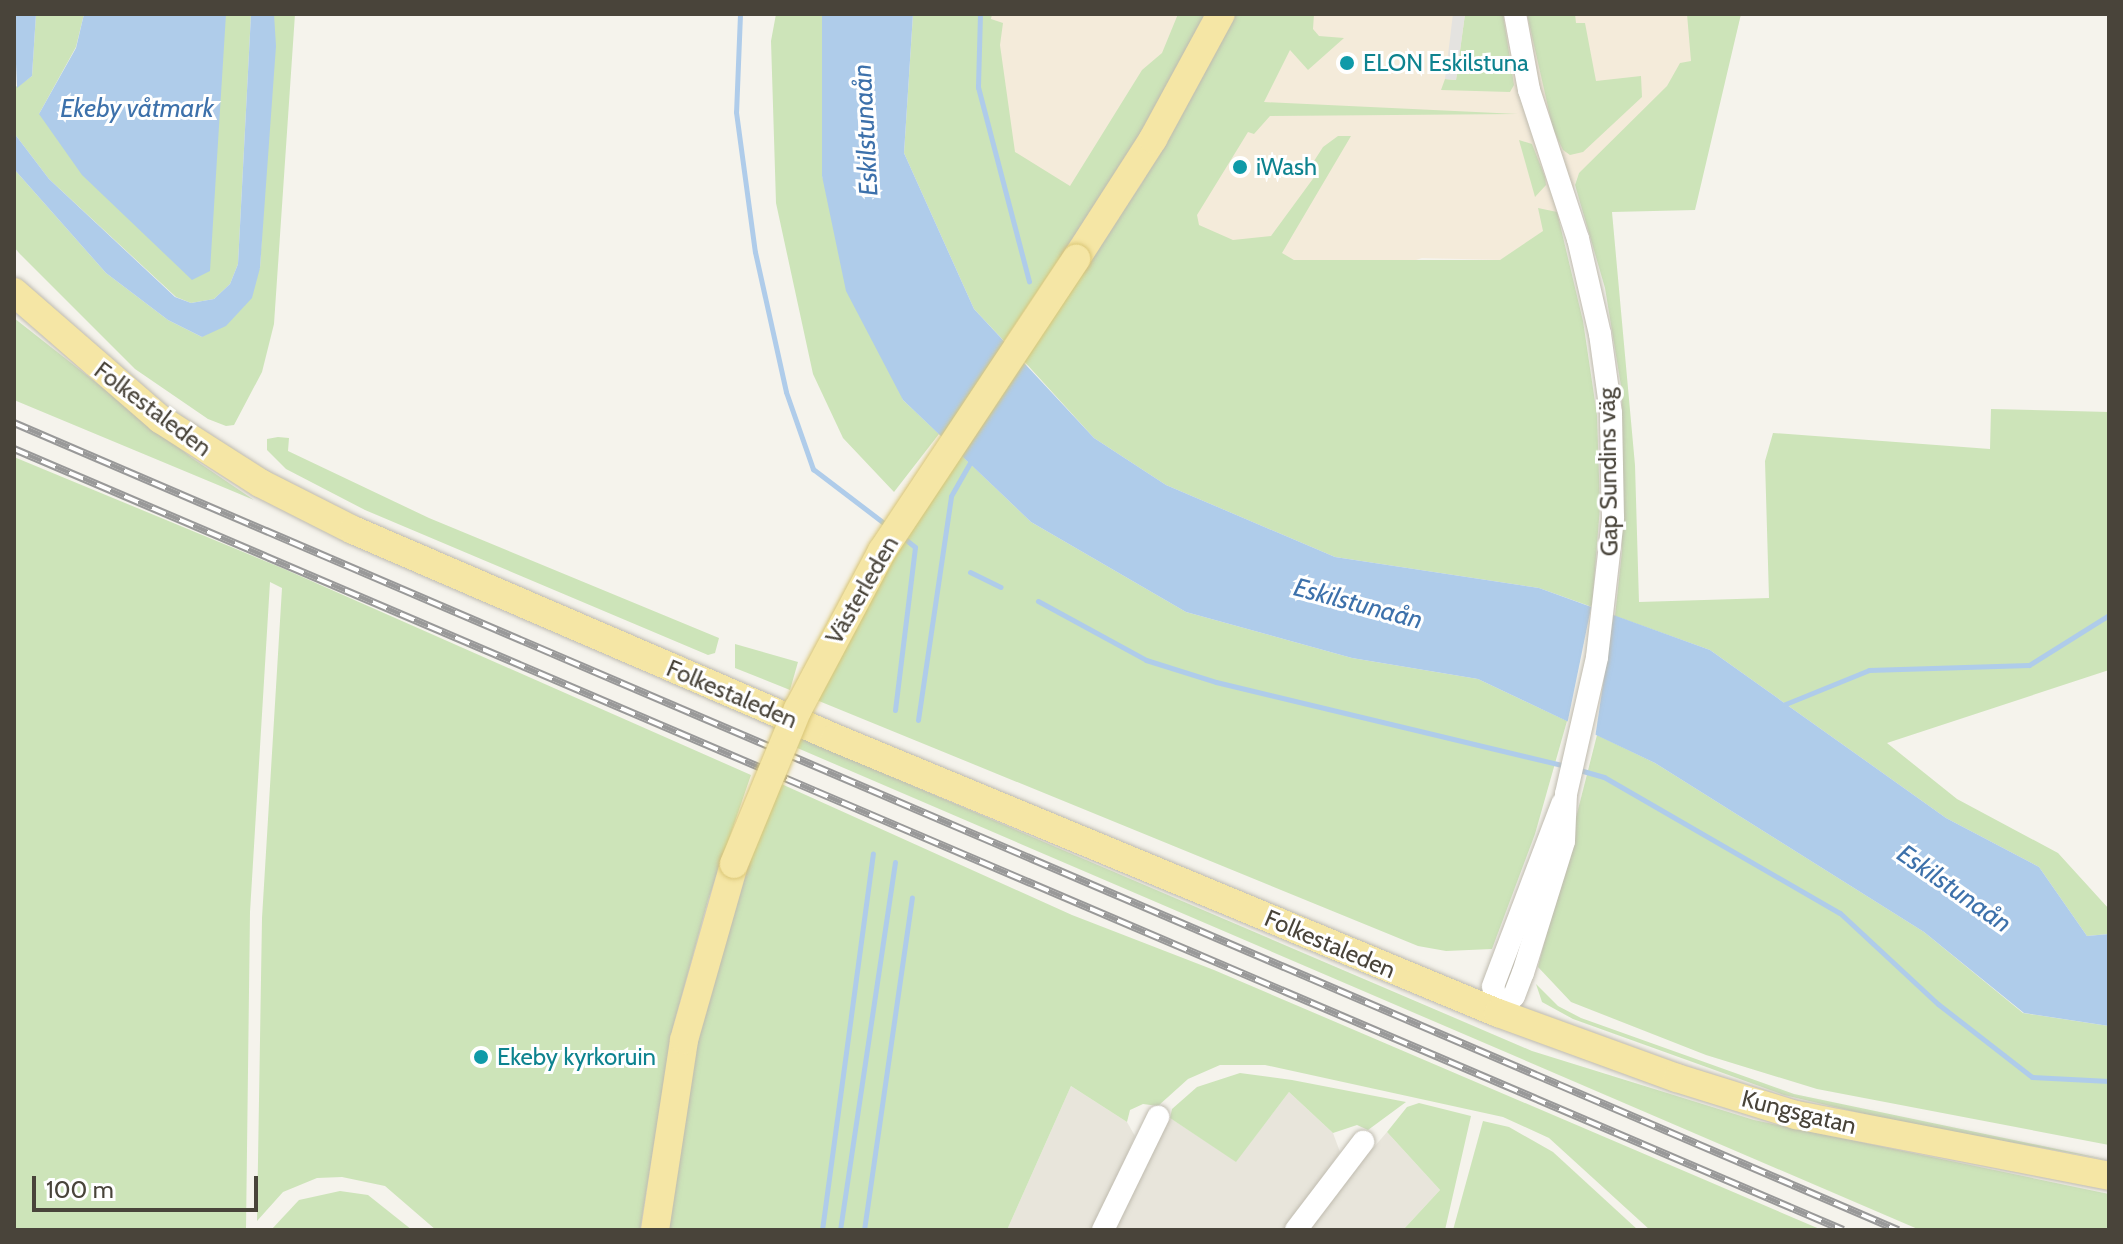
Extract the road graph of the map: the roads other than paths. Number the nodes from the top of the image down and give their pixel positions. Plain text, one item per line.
1 (1221, 14) edge
2 (1515, 14) edge
3 (14, 292) edge
4 (1498, 1013) junction
5 (1158, 1117) dead end
6 (1363, 1142) dead end
7 (2109, 1176) edge
8 (655, 1230) edge
9 (1103, 1230) edge
10 (1296, 1230) edge

1 - 8 main road, Västerleden, bridge
2 - 4 street, Gap Sundins väg
3 - 4 main road, Folkestaleden
4 - 7 main road, Kungsgatan
5 - 9 street
6 - 10 street

